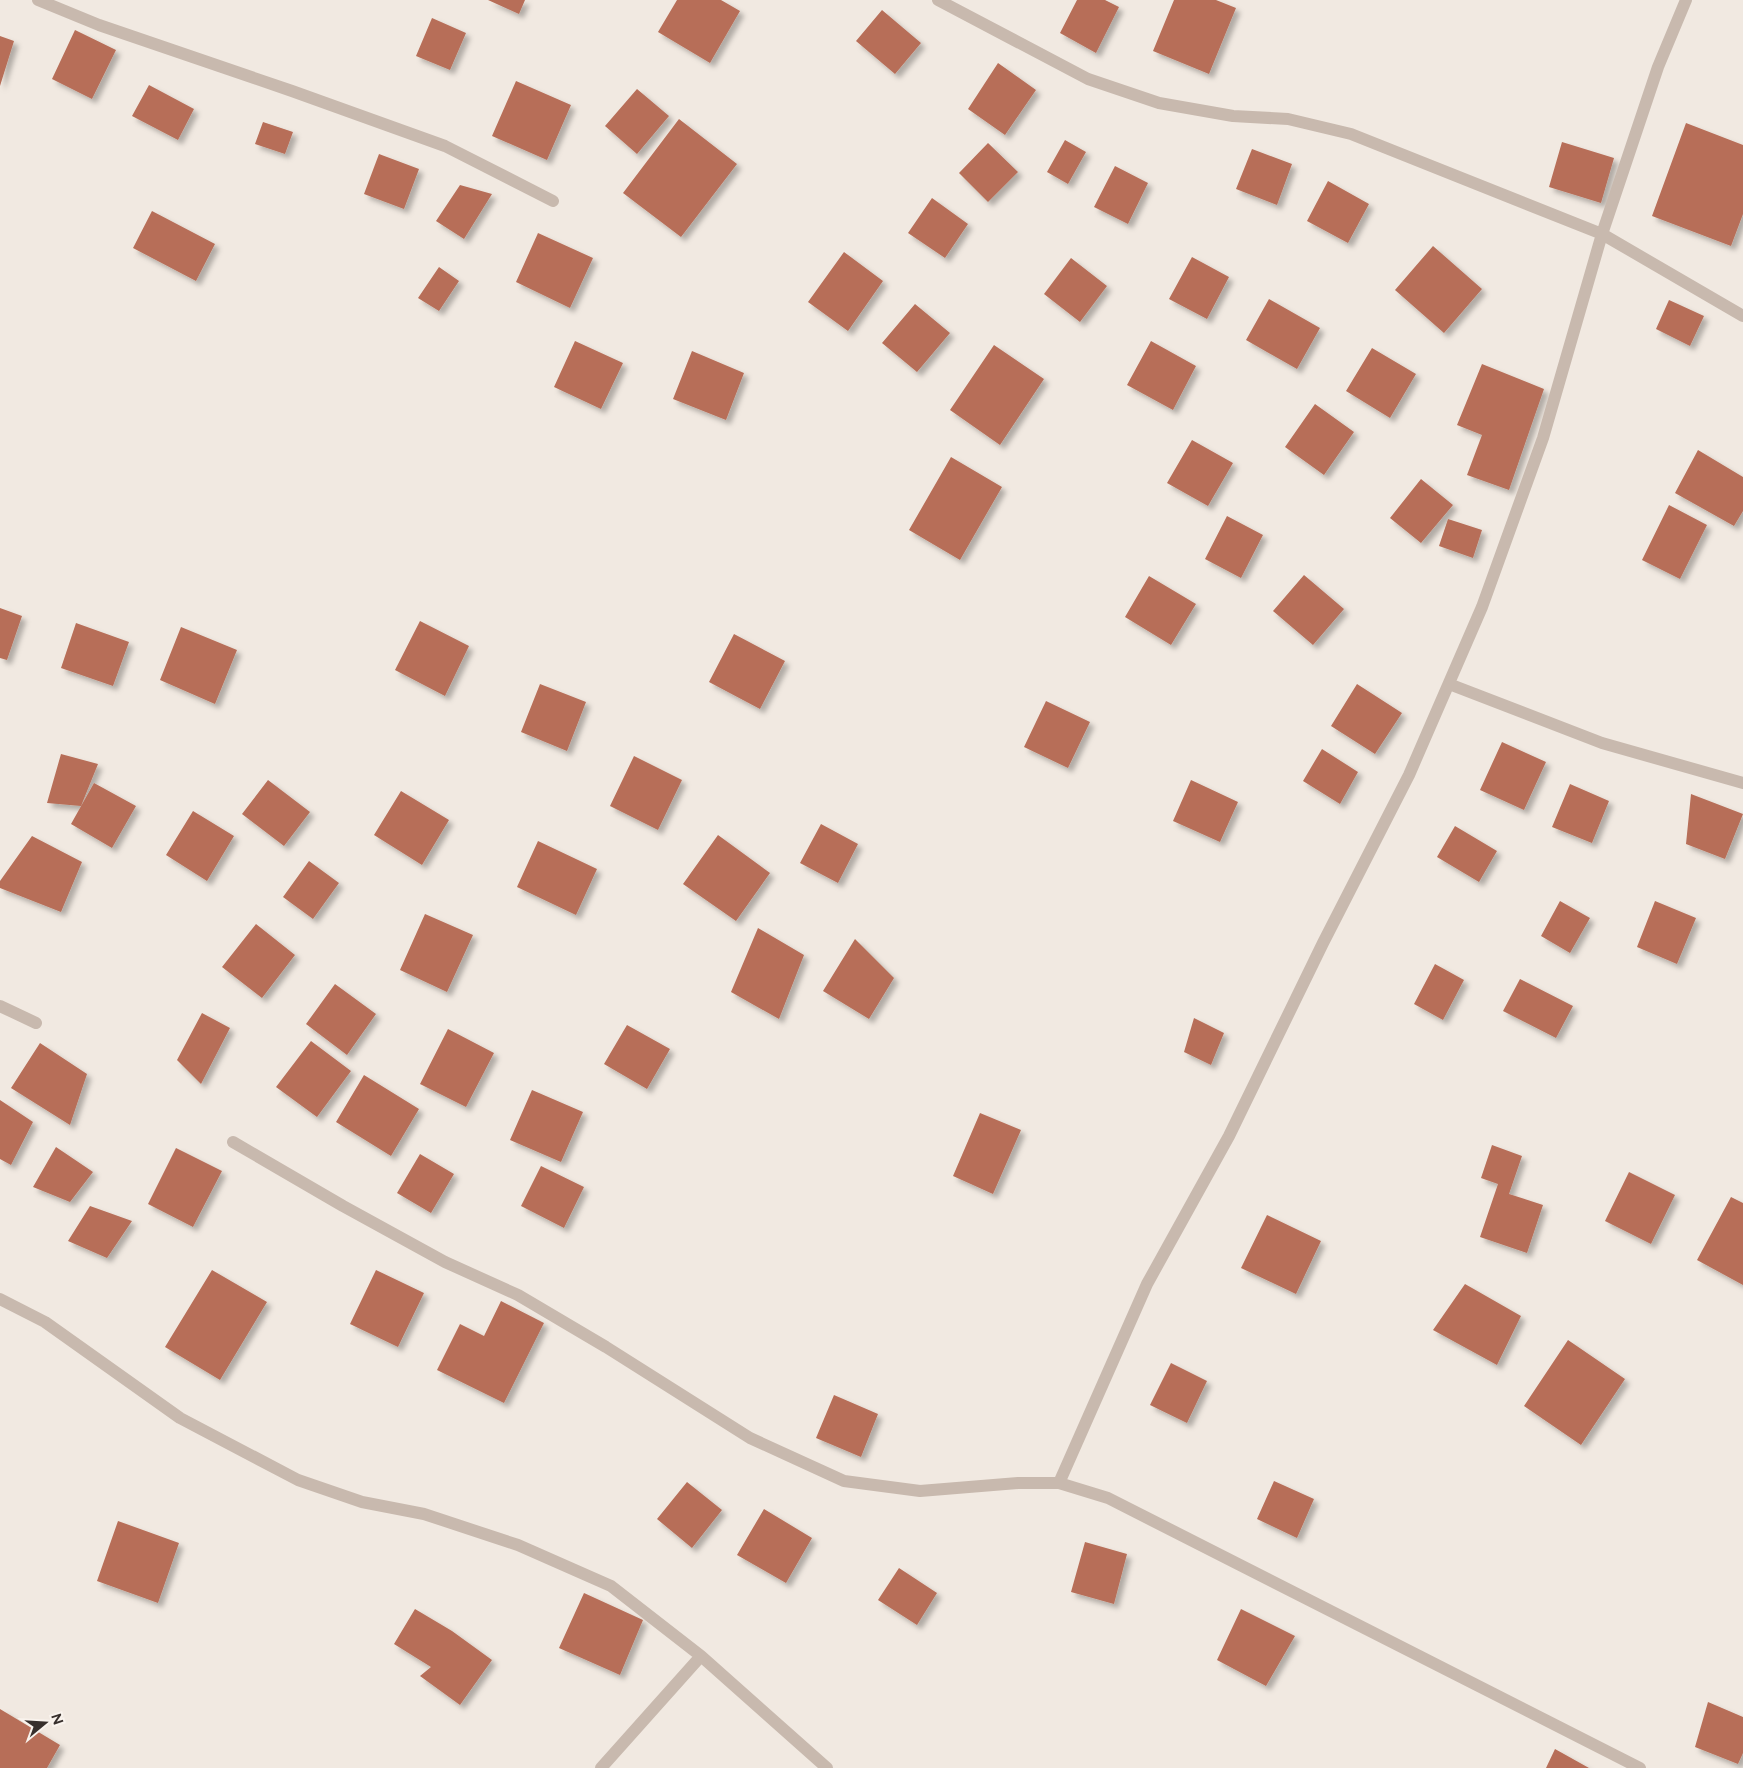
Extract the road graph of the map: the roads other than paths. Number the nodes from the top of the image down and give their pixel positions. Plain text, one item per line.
1 (38, 0) edge
2 (938, 0) edge
3 (1686, 0) edge
4 (553, 201) dead end
5 (1602, 234) junction
6 (1743, 316) edge
7 (1448, 684) junction
8 (1743, 782) edge
9 (0, 1006) edge
10 (36, 1023) dead end
11 (233, 1142) dead end
12 (0, 1299) edge
13 (1058, 1484) junction
14 (701, 1656) junction
15 (601, 1768) edge
16 (827, 1768) edge
17 (1640, 1768) edge

1 - 4 street
2 - 5 street
3 - 5 street
5 - 6 street
5 - 7 street
7 - 8 street
7 - 13 street
9 - 10 street
11 - 13 street
12 - 14 street
13 - 17 street
14 - 15 street
14 - 16 street

